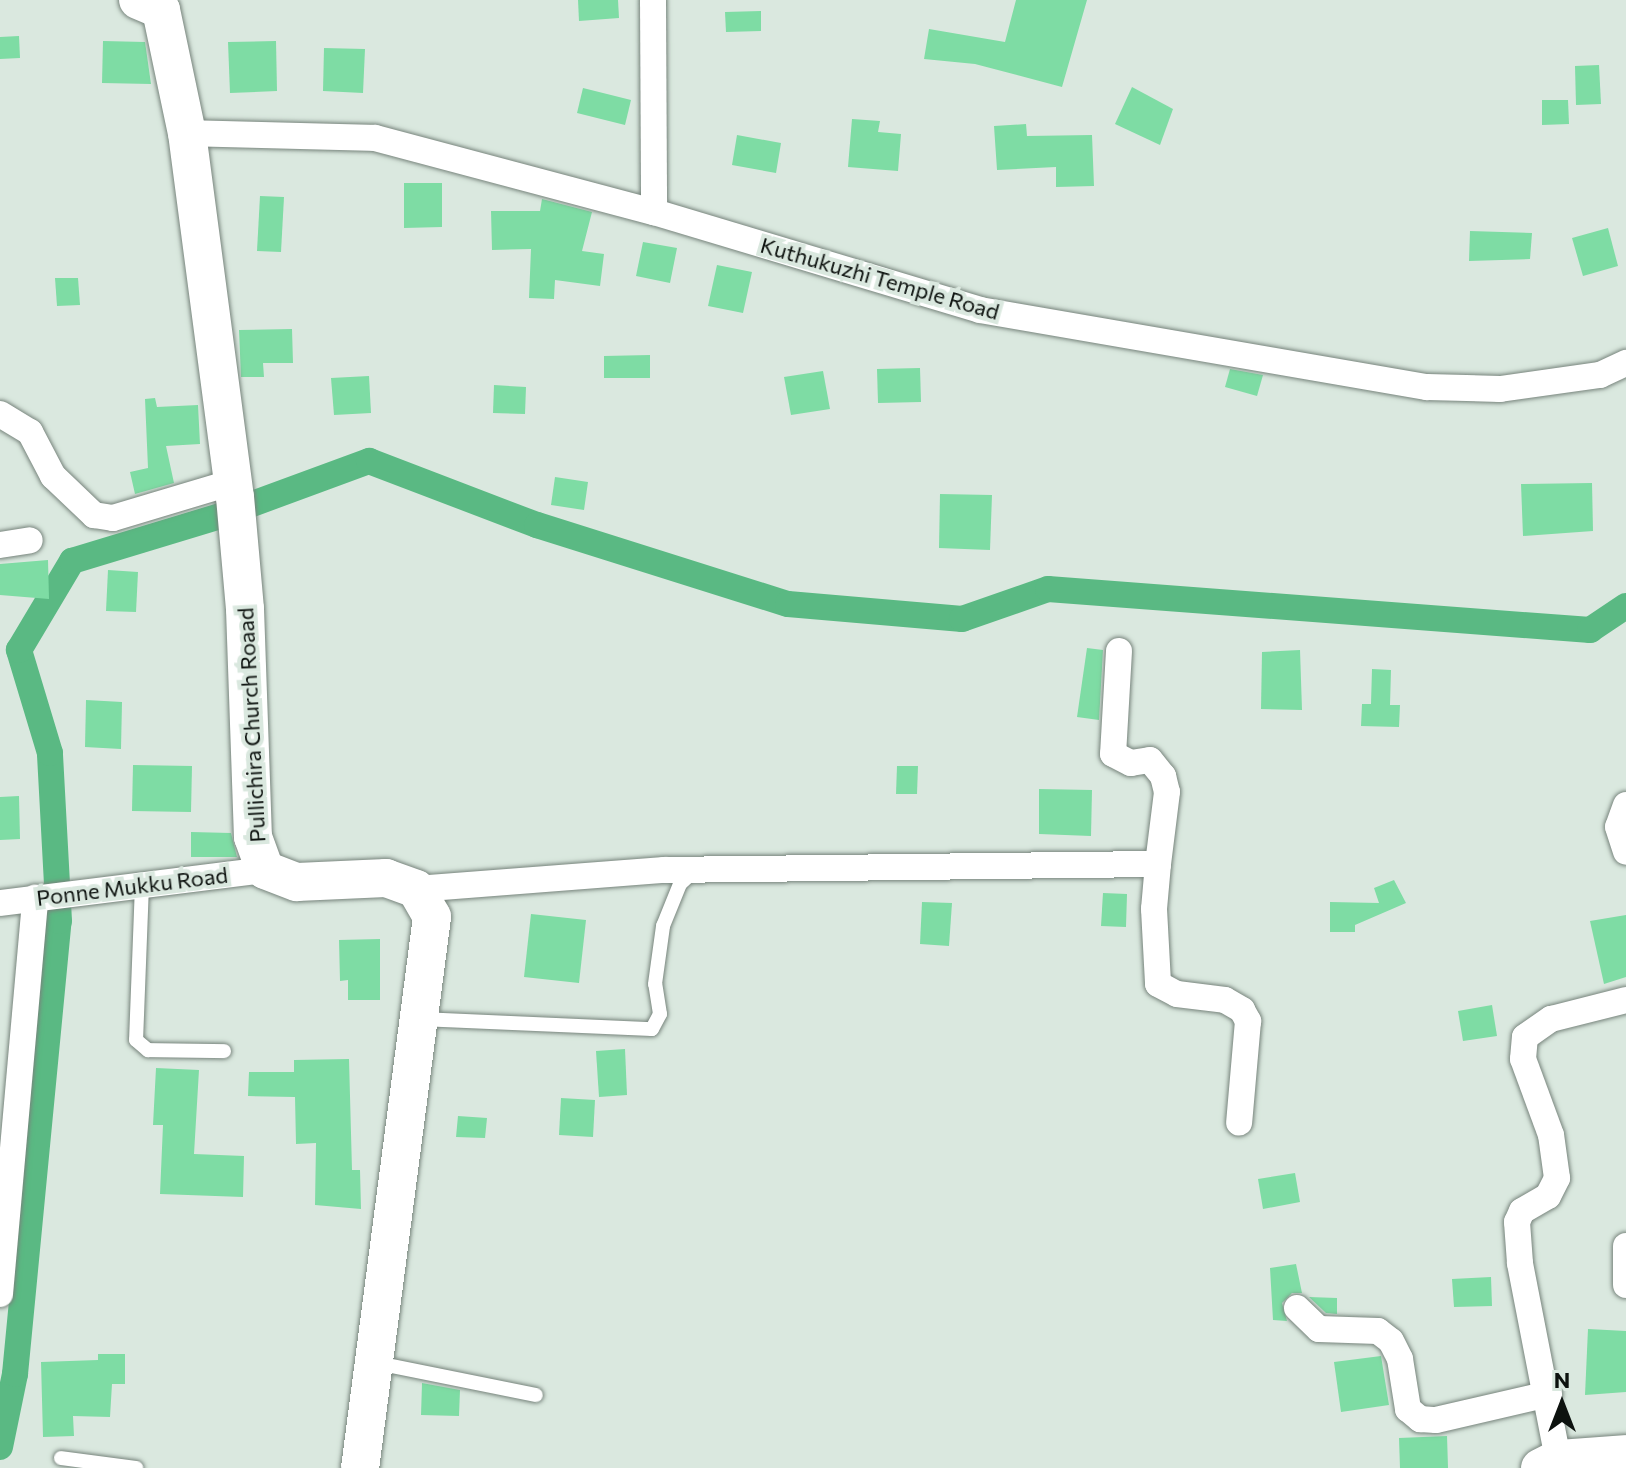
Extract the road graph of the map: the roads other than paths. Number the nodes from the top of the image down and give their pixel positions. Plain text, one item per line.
1 (138, 0) edge
2 (653, 0) edge
3 (187, 133) junction
4 (654, 212) junction
5 (1626, 363) edge
6 (0, 414) edge
7 (233, 482) junction
8 (30, 540) dead end
9 (0, 545) edge
10 (1119, 651) dead end
11 (1626, 805) edge
12 (1626, 852) edge
13 (1158, 864) junction
14 (696, 869) junction
15 (265, 870) junction
16 (142, 885) junction
17 (416, 889) junction
18 (35, 898) junction
19 (0, 903) edge
20 (1626, 1000) edge
21 (420, 1019) junction
22 (224, 1051) dead end
23 (1239, 1123) dead end
24 (1626, 1246) edge
25 (1626, 1285) edge
26 (0, 1294) edge
27 (1297, 1308) dead end
28 (377, 1363) junction
29 (1549, 1394) junction
30 (536, 1395) dead end
31 (1626, 1454) edge
32 (61, 1458) dead end
33 (1549, 1464) edge
34 (136, 1468) edge
35 (360, 1468) edge

1 - 3 main road, Pullichira Church Roaad
2 - 4 street
3 - 4 street, Kuthukuzhi Temple Road
3 - 7 main road, Pullichira Church Roaad
4 - 5 street, Kuthukuzhi Temple Road
6 - 7 street
7 - 15 main road, Pullichira Church Roaad
8 - 9 street
10 - 13 street
11 - 12 street
13 - 14 street
13 - 23 street
14 - 17 street
14 - 21 lane
15 - 16 street, Ponne Mukku Road
15 - 17 main road, Pullichira Church Roaad
16 - 18 street, Ponne Mukku Road
16 - 22 lane
17 - 21 main road
18 - 19 street, Ponne Mukku Road
18 - 26 street
20 - 29 street
21 - 28 main road
24 - 25 street
27 - 29 street
28 - 30 lane
28 - 35 main road
29 - 33 street
31 - 33 main road
32 - 34 lane

